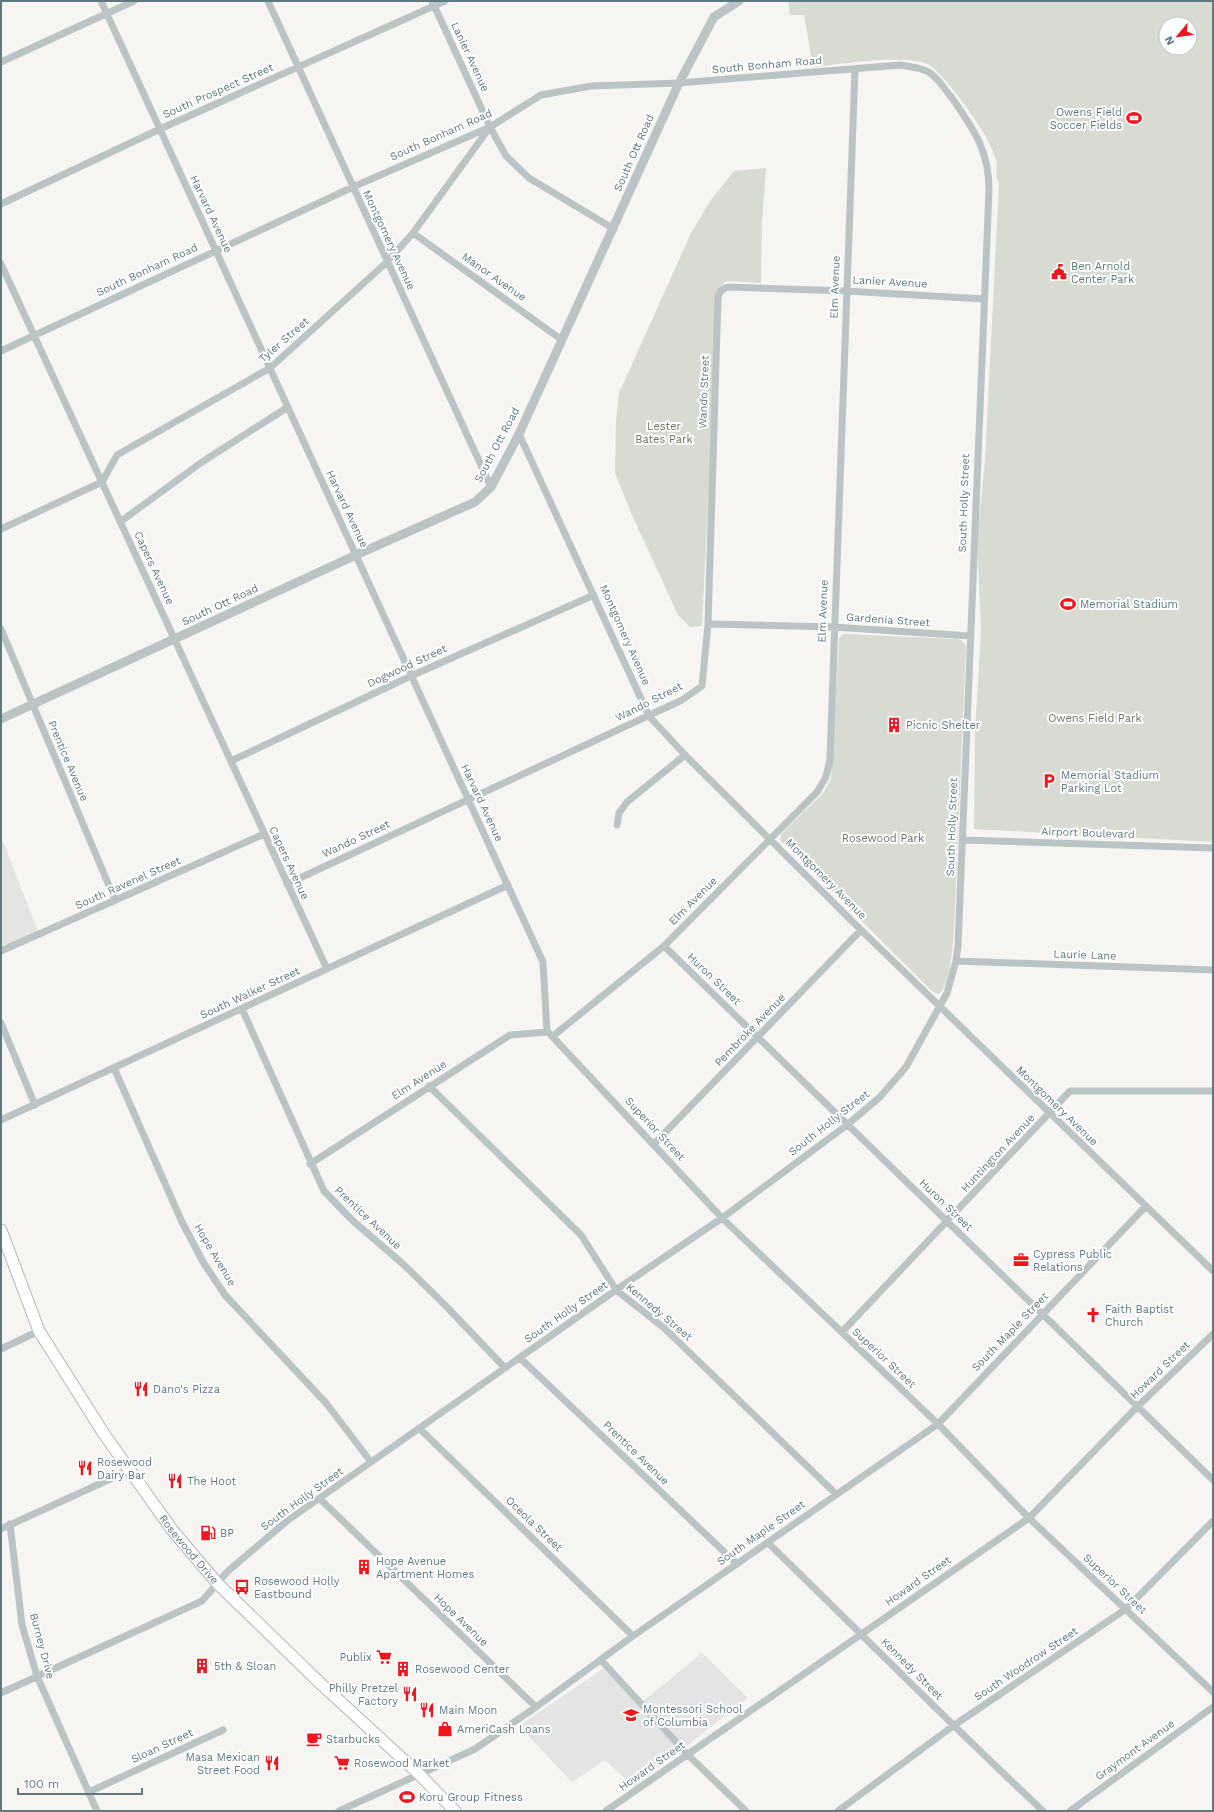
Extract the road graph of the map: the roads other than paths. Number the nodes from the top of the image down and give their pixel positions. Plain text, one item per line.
1 (101, 1) edge
2 (134, 1) edge
3 (268, 1) edge
4 (445, 1) edge
5 (739, 1) edge
6 (433, 3) edge
7 (107, 13) junction
8 (1, 62) edge
9 (298, 68) junction
10 (921, 68) joint
11 (855, 69) junction
12 (679, 83) junction
13 (490, 127) junction
14 (160, 129) junction
15 (353, 187) junction
16 (1, 204) edge
17 (614, 229) junction
18 (413, 233) junction
19 (216, 250) junction
20 (387, 262) junction
21 (1, 264) edge
22 (723, 289) joint
23 (846, 291) junction
24 (984, 299) junction
25 (34, 335) junction
26 (562, 340) junction
27 (1, 351) edge
28 (270, 368) junction
29 (288, 407) junction
30 (519, 434) junction
31 (102, 482) junction
32 (491, 487) junction
33 (120, 522) junction
34 (1, 529) edge
35 (356, 555) junction
36 (594, 595) junction
37 (708, 624) junction
38 (833, 627) junction
39 (1, 630) edge
40 (970, 636) junction
41 (174, 639) junction
42 (412, 676) junction
43 (32, 705) junction
44 (649, 716) junction
45 (1, 719) edge
46 (685, 755) junction
47 (231, 761) junction
48 (468, 799) junction
49 (617, 825) dead end
50 (264, 834) junction
51 (770, 838) junction
52 (963, 840) junction
53 (1213, 848) edge
54 (287, 884) junction
55 (508, 885) junction
56 (115, 900) junction
57 (861, 930) junction
58 (664, 946) junction
59 (1, 951) edge
60 (956, 961) junction
61 (327, 969) junction
62 (1213, 970) edge
63 (941, 1006) junction
64 (242, 1009) junction
65 (1, 1023) edge
66 (550, 1034) junction
67 (758, 1038) junction
68 (114, 1068) junction
69 (429, 1086) junction
70 (1213, 1091) edge
71 (35, 1105) junction
72 (1050, 1114) junction
73 (1, 1120) edge
74 (848, 1125) junction
75 (654, 1144) junction
76 (310, 1164) junction
77 (1145, 1207) junction
78 (722, 1218) junction
79 (948, 1222) junction
80 (1, 1230) edge
81 (1213, 1271) edge
82 (616, 1290) junction
83 (1042, 1314) junction
84 (39, 1331) junction
85 (842, 1332) junction
86 (1213, 1334) edge
87 (1, 1349) edge
88 (520, 1358) junction
89 (505, 1368) junction
90 (1137, 1406) junction
91 (938, 1424) junction
92 (420, 1429) junction
93 (371, 1462) junction
94 (130, 1470) junction
95 (1213, 1480) edge
96 (836, 1494) junction
97 (320, 1500) junction
98 (1029, 1518) junction
99 (1213, 1521) edge
100 (10, 1524) junction
101 (1, 1529) edge
102 (767, 1542) junction
103 (737, 1564) junction
104 (218, 1584) junction
105 (1126, 1610) junction
106 (862, 1633) junction
107 (632, 1636) junction
108 (601, 1660) junction
109 (37, 1676) junction
110 (1213, 1692) edge
111 (1, 1693) edge
112 (536, 1707) junction
113 (1213, 1707) edge
114 (953, 1726) junction
115 (223, 1730) dead end
116 (688, 1755) junction
117 (419, 1774) junction
118 (89, 1792) junction
119 (97, 1811) edge
120 (339, 1811) edge
121 (455, 1811) edge
122 (606, 1811) edge
123 (746, 1811) edge
124 (838, 1811) edge
125 (1042, 1811) edge
126 (1070, 1811) edge

1 - 7 street, Harvard Avenue
2 - 7 street
3 - 9 street, Montgomery Avenue
4 - 6 street, South Prospect Street
5 - 12 street, South Ott Road
6 - 9 street, South Prospect Street
6 - 13 street, Lanier Avenue
7 - 8 street
7 - 14 street, Harvard Avenue
9 - 14 street, South Prospect Street
9 - 15 street, Montgomery Avenue
10 - 11 street, South Bonham Road
10 - 24 street, South Holly Street
11 - 12 street, South Bonham Road
11 - 23 street, Elm Avenue
12 - 13 street, South Bonham Road
12 - 17 street, South Ott Road
13 - 15 street, South Bonham Road
13 - 17 street, Lanier Avenue
13 - 18 street, Tyler Street
14 - 16 street, South Prospect Street
14 - 19 street, Harvard Avenue
15 - 19 street, South Bonham Road
15 - 20 street, Montgomery Avenue
17 - 26 street, South Ott Road
18 - 20 street, Tyler Street
18 - 26 street, Manor Avenue
19 - 25 street, South Bonham Road
19 - 28 street, Harvard Avenue
20 - 28 street, Tyler Street
20 - 32 street, Montgomery Avenue
21 - 25 street, Capers Avenue
22 - 23 street, Lanier Avenue
22 - 37 street, Wando Street
23 - 24 street, Lanier Avenue
23 - 38 street, Elm Avenue
24 - 40 street, South Holly Street
25 - 27 street, South Bonham Road
25 - 31 street, Capers Avenue
26 - 30 street, South Ott Road
28 - 29 street, Harvard Avenue
28 - 31 street, Tyler Street
29 - 33 street
29 - 35 street, Harvard Avenue
30 - 32 street, South Ott Road
30 - 36 street, Montgomery Avenue
31 - 33 street, Capers Avenue
31 - 34 street
32 - 35 street, South Ott Road
33 - 41 street, Capers Avenue
35 - 41 street, South Ott Road
35 - 42 street, Harvard Avenue
36 - 42 street, Dogwood Street
36 - 44 street, Montgomery Avenue
37 - 38 street, Gardenia Street
37 - 44 street, Wando Street
38 - 40 street, Gardenia Street
38 - 51 street, Elm Avenue
39 - 43 street, Prentice Avenue
40 - 52 street, South Holly Street
41 - 43 street, South Ott Road
41 - 47 street, Capers Avenue
42 - 47 street, Dogwood Street
42 - 48 street, Harvard Avenue
43 - 45 street, South Ott Road
43 - 56 street, Prentice Avenue
44 - 46 street, Montgomery Avenue
44 - 48 street, Wando Street
46 - 49 street
46 - 51 street, Montgomery Avenue
47 - 50 street, Capers Avenue
48 - 54 street, Wando Street
48 - 55 street, Harvard Avenue
50 - 54 street, Capers Avenue
50 - 56 street, South Ravenel Street
51 - 57 street, Montgomery Avenue
51 - 58 street, Elm Avenue
52 - 53 street, Airport Boulevard
52 - 60 street, South Holly Street
54 - 61 street, Capers Avenue
55 - 61 street, South Walker Street
55 - 66 street, Harvard Avenue
56 - 59 street, South Ravenel Street
57 - 63 street, Montgomery Avenue
57 - 67 street, Pembroke Avenue
58 - 66 street, Elm Avenue
58 - 67 street, Huron Street
60 - 62 street, Laurie Lane
60 - 63 street, South Holly Street
61 - 64 street, South Walker Street
63 - 72 street, Montgomery Avenue
63 - 74 street, South Holly Street
64 - 68 street, South Walker Street
64 - 76 street, Prentice Avenue
65 - 71 street
66 - 69 street, Elm Avenue
66 - 75 street, Superior Street
67 - 74 street, Huron Street
67 - 75 street, Pembroke Avenue
68 - 71 street, South Walker Street
68 - 93 street, Hope Avenue
69 - 76 street, Elm Avenue
69 - 82 street, Kennedy Street
70 - 72 street, Huntington Avenue
71 - 73 street, South Walker Street
72 - 77 street, Montgomery Avenue
72 - 79 street, Huntington Avenue
74 - 78 street, South Holly Street
74 - 79 street, Huron Street
75 - 78 street, Superior Street
76 - 89 street, Prentice Avenue
77 - 81 street, Montgomery Avenue
77 - 83 street, South Maple Street
78 - 82 street, South Holly Street
78 - 85 street, Superior Street
79 - 83 street, Huron Street
79 - 85 street, Huntington Avenue
80 - 84 main road, Rosewood Drive
82 - 88 street, South Holly Street
82 - 96 street, Kennedy Street
83 - 90 street, Huron Street
83 - 91 street, South Maple Street
84 - 87 street
84 - 94 main road, Rosewood Drive
85 - 91 street, Superior Street
86 - 90 street, Howard Street
88 - 89 street, South Holly Street
88 - 103 street, Prentice Avenue
89 - 92 street, South Holly Street
90 - 95 street, Huron Street
90 - 98 street, Howard Street
91 - 96 street, South Maple Street
91 - 98 street, Superior Street
92 - 93 street, South Holly Street
92 - 107 street, Oceola Street
93 - 97 street, South Holly Street
94 - 100 street
94 - 104 main road, Rosewood Drive
96 - 102 street, South Maple Street
97 - 104 street, South Holly Street
97 - 112 street, Hope Avenue
98 - 105 street, Superior Street
98 - 106 street, Howard Street
99 - 105 street, South Woodrow Street
100 - 101 street
100 - 109 street, Burney Drive
102 - 103 street, South Maple Street
102 - 106 street, Kennedy Street
103 - 107 street, South Maple Street
104 - 109 street, South Holly Street
104 - 117 main road, Rosewood Drive
105 - 110 street, Superior Street
105 - 114 street, South Woodrow Street
106 - 114 street, Kennedy Street
106 - 116 street, Howard Street
107 - 108 street, South Maple Street
108 - 112 street, South Maple Street
108 - 116 street
109 - 111 street, South Holly Street
109 - 118 street, Burney Drive
112 - 117 street, South Maple Street
113 - 126 street, Graymont Avenue
114 - 124 street, South Woodrow Street
114 - 125 street, Kennedy Street
115 - 118 street, Sloan Street
116 - 122 street, Howard Street
116 - 123 street
117 - 120 street, South Maple Street
117 - 121 main road, Rosewood Drive
118 - 119 street, Burney Drive

